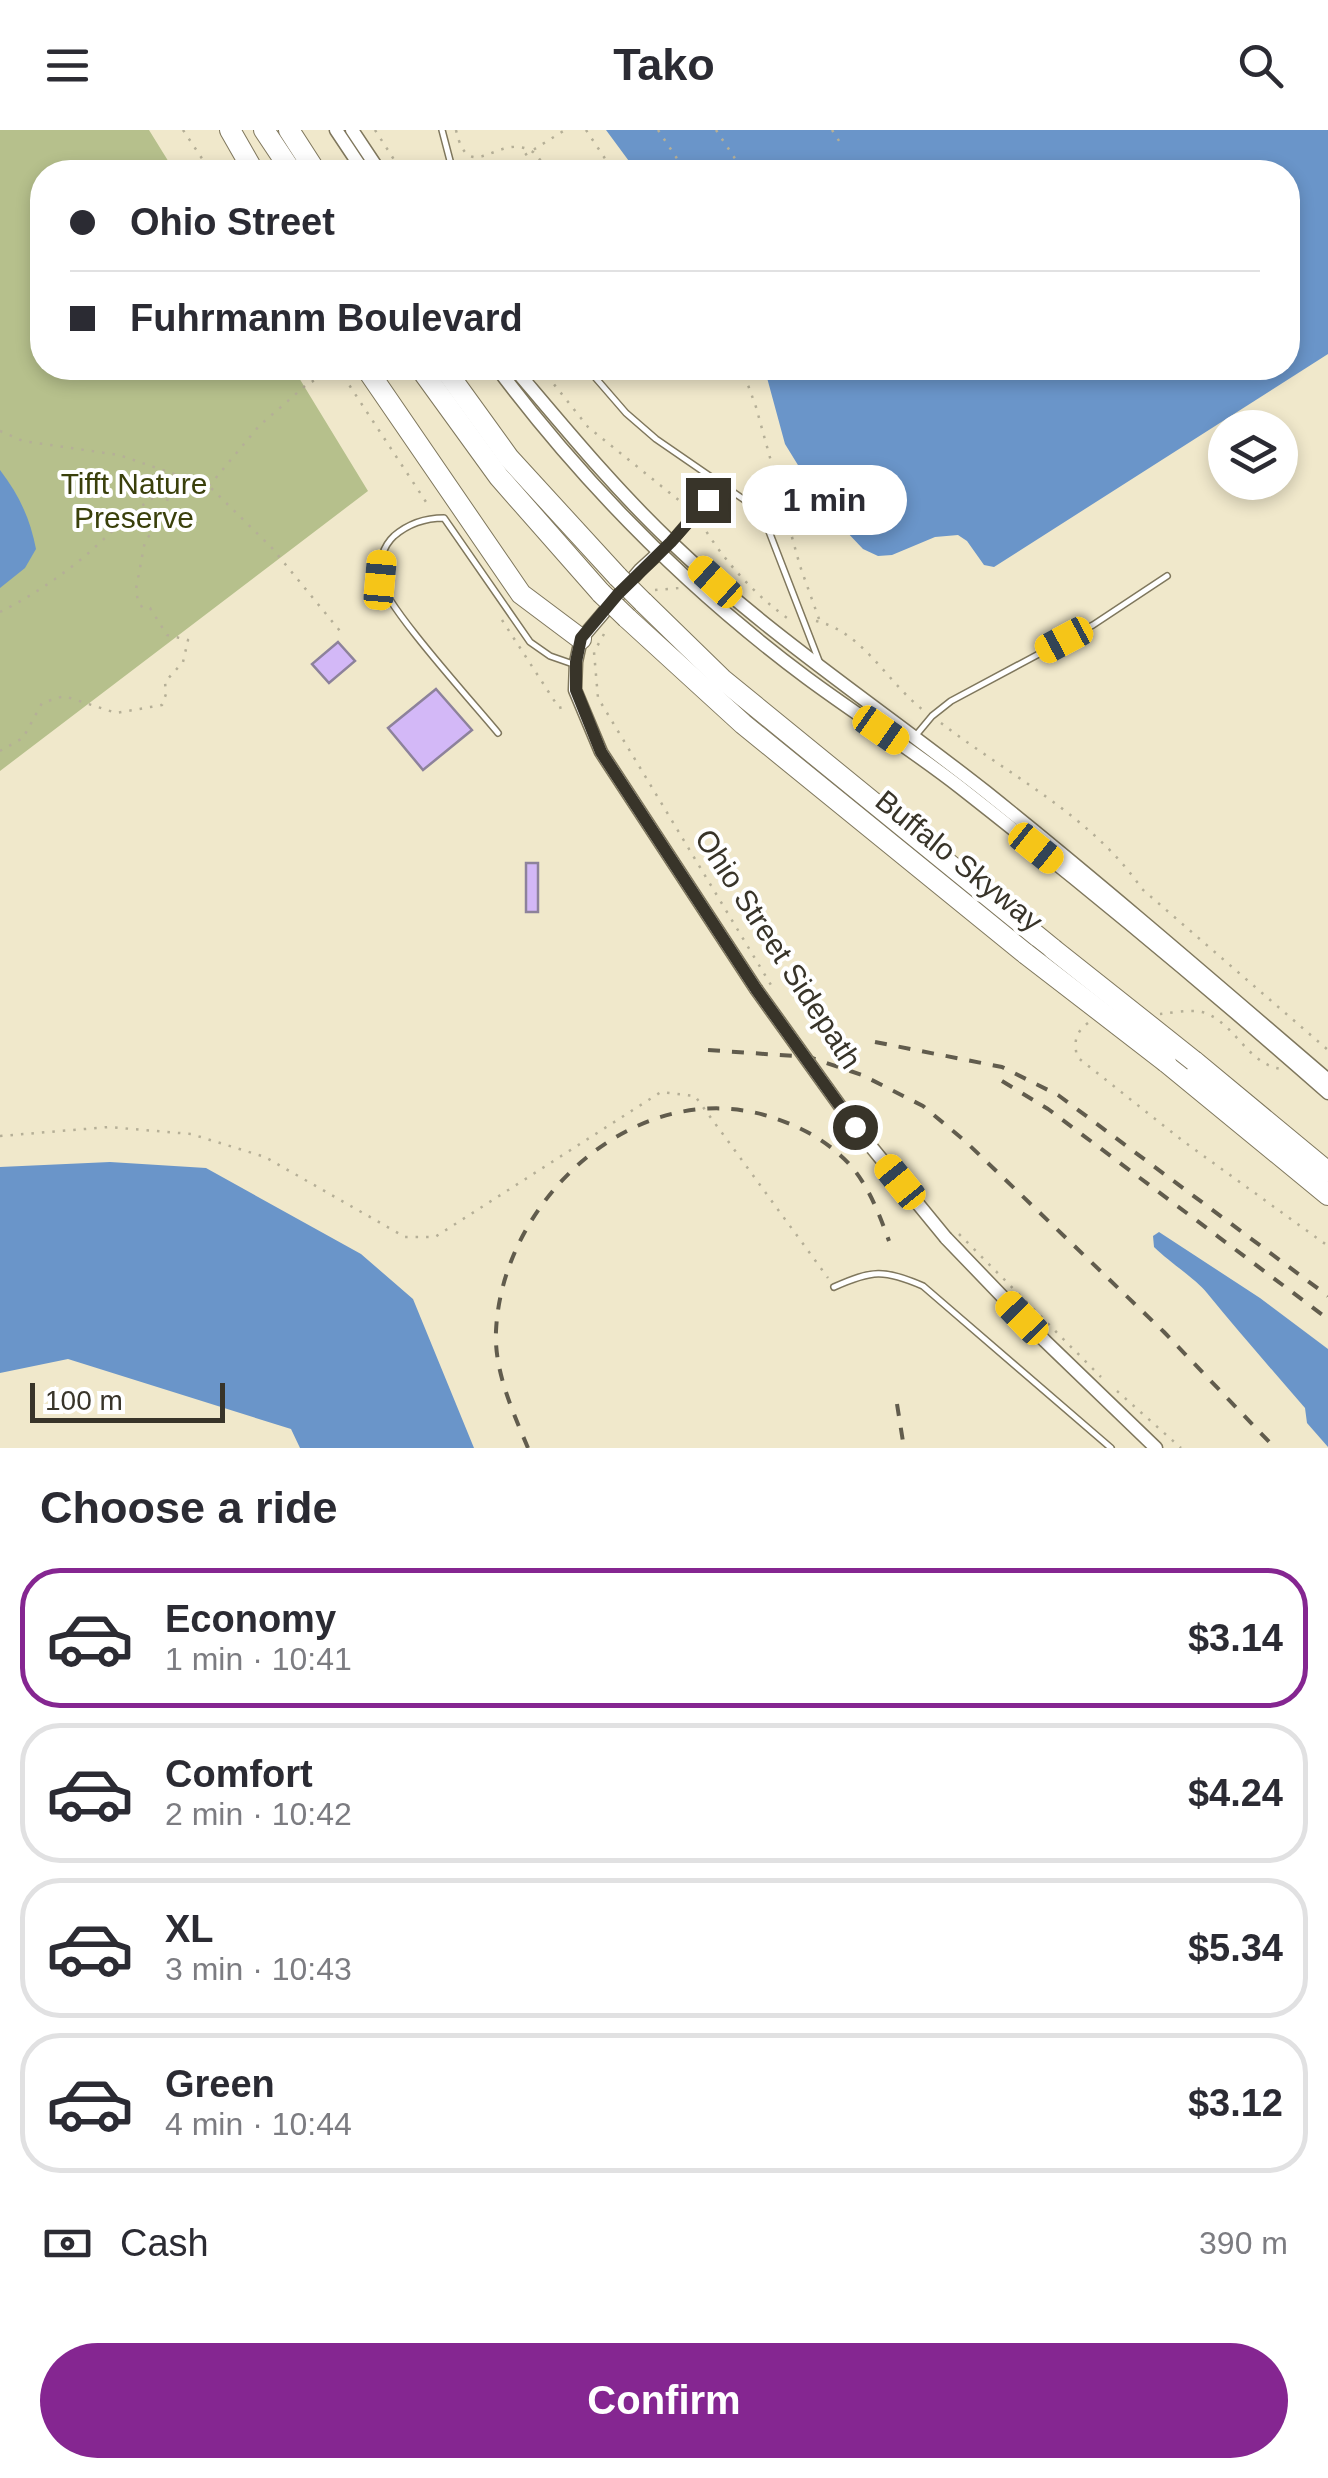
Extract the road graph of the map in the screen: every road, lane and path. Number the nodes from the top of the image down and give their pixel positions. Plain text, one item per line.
1 (183, 130) edge
2 (230, 130) edge
3 (264, 130) edge
4 (289, 130) edge
5 (336, 130) edge
6 (352, 130) edge
7 (375, 130) edge
8 (442, 130) edge
9 (456, 130) edge
10 (565, 130) edge
11 (586, 130) edge
12 (658, 130) edge
13 (716, 130) edge
14 (832, 130) edge
15 (843, 147) dead end
16 (532, 151) junction
17 (524, 155) dead end
18 (202, 160) edge
19 (247, 160) edge
20 (284, 160) edge
21 (308, 160) edge
22 (356, 160) edge
23 (372, 160) edge
24 (394, 160) edge
25 (450, 160) edge
26 (539, 160) edge
27 (606, 160) edge
28 (678, 160) edge
29 (736, 160) edge
30 (315, 380) edge
31 (344, 380) edge
32 (374, 380) edge
33 (429, 380) edge
34 (453, 380) edge
35 (506, 380) edge
36 (524, 380) edge
37 (551, 380) edge
38 (597, 380) edge
39 (745, 380) edge
40 (0, 431) edge
41 (193, 480) junction
42 (722, 484) junction
43 (171, 486) junction
44 (209, 486) junction
45 (685, 505) dead end
46 (432, 512) dead end
47 (698, 520) junction
48 (671, 542) junction
49 (658, 554) junction
50 (1167, 576) dead end
51 (678, 591) dead end
52 (646, 597) junction
53 (0, 612) edge
54 (819, 621) junction
55 (809, 623) dead end
56 (800, 624) dead end
57 (606, 630) dead end
58 (340, 631) dead end
59 (581, 638) junction
60 (576, 665) junction
61 (828, 674) junction
62 (924, 710) dead end
63 (944, 725) dead end
64 (498, 733) dead end
65 (915, 736) junction
66 (906, 748) junction
67 (0, 752) edge
68 (774, 990) dead end
69 (1328, 1050) edge
70 (1326, 1081) edge
71 (0, 1136) edge
72 (1328, 1172) edge
73 (1328, 1195) edge
74 (952, 1236) junction
75 (834, 1286) joint
76 (1101, 1377) dead end
77 (1112, 1387) dead end
78 (1111, 1448) edge
79 (1156, 1448) edge
80 (1181, 1448) edge

1 - 18 path
2 - 19 highway
3 - 20 highway
4 - 21 highway
5 - 22 street
6 - 23 street
7 - 24 path
8 - 25 lane
9 - 16 path
10 - 16 path
11 - 27 path
12 - 28 path
13 - 29 path
14 - 15 path
16 - 17 path
16 - 26 path
30 - 44 path
31 - 46 path
32 - 59 highway
33 - 73 highway, Buffalo Skyway, bridge
34 - 52 highway, Buffalo Skyway, bridge
35 - 49 street
36 - 48 street
37 - 45 path
38 - 42 lane
39 - 54 path
40 - 41 path
41 - 43 path
41 - 44 path
42 - 47 lane
42 - 61 lane
43 - 53 path
43 - 67 path
44 - 58 path
47 - 48 street
47 - 56 path
48 - 49 street
48 - 61 street
49 - 59 street
49 - 66 street
50 - 65 lane
51 - 52 path
52 - 72 highway, Buffalo Skyway, bridge
54 - 55 path
54 - 62 path
57 - 68 path, Ohio Street Sidepath
59 - 60 street
60 - 64 lane
60 - 74 street, bridge
61 - 65 street
63 - 69 path
65 - 66 street
65 - 70 street
66 - 70 street
71 - 75 path
74 - 76 path, bridge
74 - 79 street
75 - 78 lane
77 - 80 path

